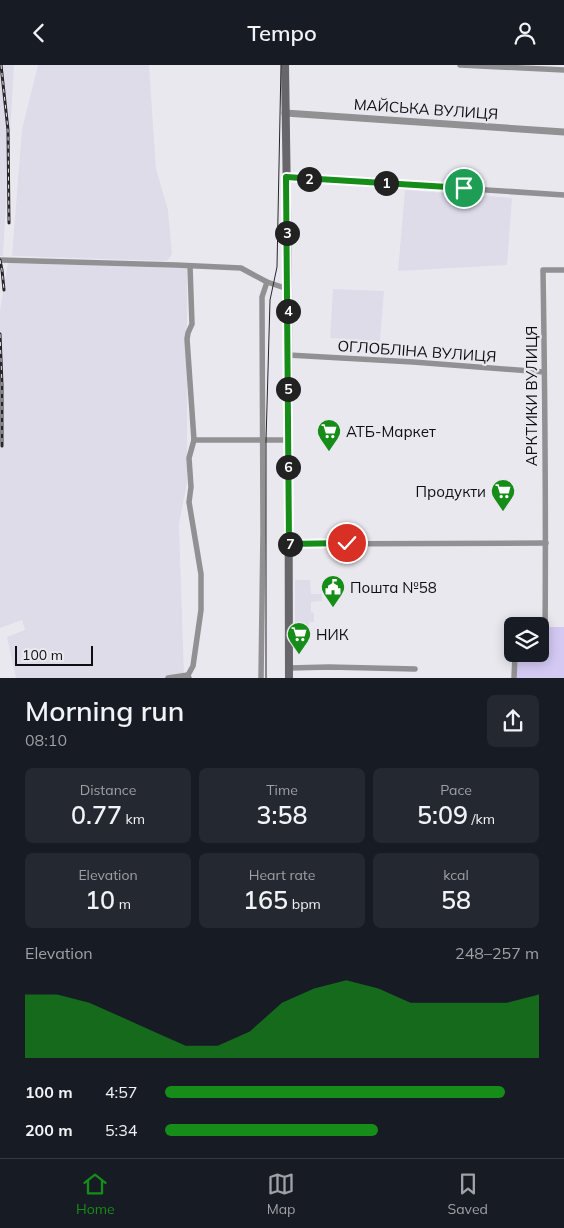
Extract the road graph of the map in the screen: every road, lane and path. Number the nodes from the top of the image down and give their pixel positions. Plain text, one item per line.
1 (285, 65) edge
2 (460, 65) edge
3 (564, 70) edge
4 (286, 113) junction
5 (564, 132) edge
6 (286, 177) junction
7 (564, 195) edge
8 (0, 260) edge
9 (190, 266) junction
10 (564, 270) edge
11 (266, 282) junction
12 (288, 289) junction
13 (288, 355) junction
14 (544, 372) junction
15 (288, 439) junction
16 (194, 440) junction
17 (263, 441) junction
18 (546, 543) junction
19 (289, 544) junction
20 (543, 617) edge
21 (515, 662) edge
22 (290, 668) junction
23 (414, 669) dead end
24 (188, 677) edge
25 (168, 678) edge
26 (261, 678) edge
27 (290, 678) edge
28 (514, 678) edge

1 - 4 main road
2 - 3 street
4 - 5 street, МАЙСЬКА ВУЛИЦЯ
4 - 6 main road
6 - 7 street
6 - 12 main road
8 - 9 street
9 - 11 street
9 - 16 street
10 - 14 street, АРКТИКИ ВУЛИЦЯ
11 - 12 street
11 - 17 street
12 - 13 main road
13 - 14 street, ОГЛОБЛІНА ВУЛИЦЯ
13 - 15 main road
14 - 18 street, АРКТИКИ ВУЛИЦЯ
15 - 17 street
15 - 19 main road
16 - 17 street
16 - 24 street
17 - 26 street
18 - 19 street
18 - 20 street, АРКТИКИ ВУЛИЦЯ
19 - 22 main road
21 - 28 street
22 - 23 street
22 - 27 main road
24 - 25 street

